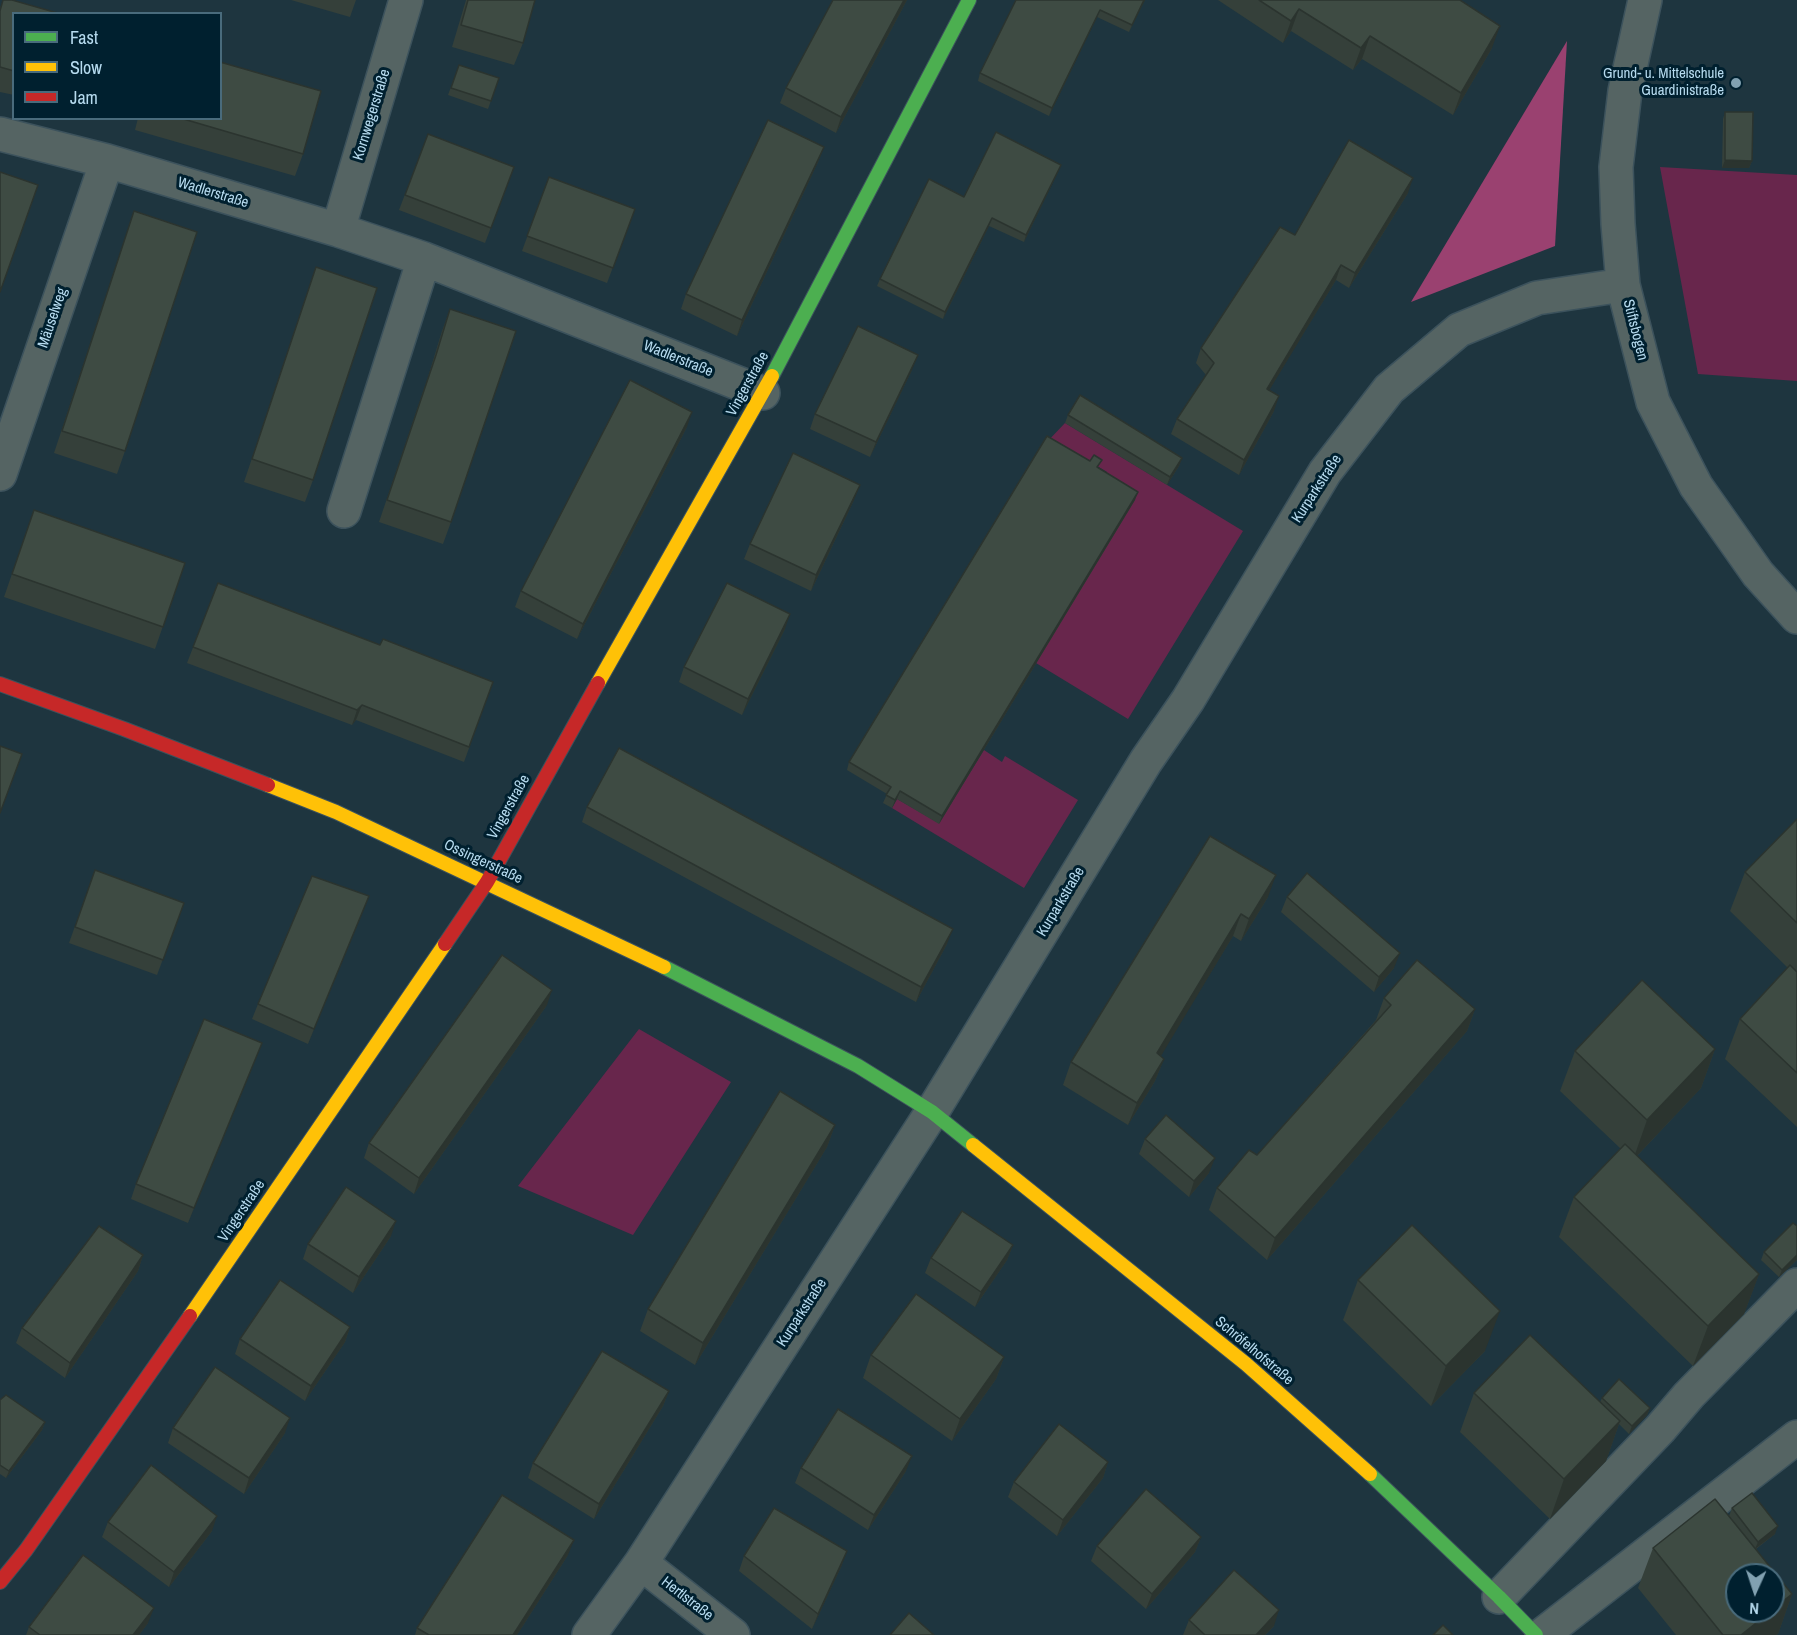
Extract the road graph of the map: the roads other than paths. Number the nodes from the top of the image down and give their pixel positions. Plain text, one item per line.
1 (406, 0) edge
2 (969, 0) edge
3 (1645, 0) edge
4 (0, 134) edge
5 (107, 162) junction
6 (338, 230) junction
7 (424, 259) junction
8 (1623, 285) junction
9 (764, 393) junction
10 (0, 474) edge
11 (345, 511) dead end
12 (1797, 617) edge
13 (0, 684) edge
14 (487, 882) junction
15 (932, 1112) junction
16 (1797, 1285) edge
17 (1797, 1437) edge
18 (640, 1563) junction
19 (0, 1582) edge
20 (1499, 1597) junction
21 (589, 1635) edge
22 (733, 1635) edge
23 (1536, 1635) edge
24 (1542, 1635) edge

1 - 6 street, Kornwegerstraße
2 - 9 street, Vingerstraße
3 - 8 street, Stiftsbogen
4 - 5 street, Wadlerstraße
5 - 6 street, Wadlerstraße
5 - 10 street, Mäuselweg
6 - 7 street, Wadlerstraße
7 - 9 street, Wadlerstraße
7 - 11 street
8 - 12 street, Stiftsbogen
8 - 15 street, Kurparkstraße
9 - 14 street, Vingerstraße
13 - 14 street, Ossingerstraße
14 - 15 street, Ossingerstraße
14 - 19 street, Vingerstraße
15 - 18 street, Kurparkstraße
15 - 20 street, Schröfelhofstraße
16 - 20 street
17 - 24 street
18 - 21 street, Kurparkstraße
18 - 22 street, Hertlstraße
20 - 23 street, Schröfelhofstraße

